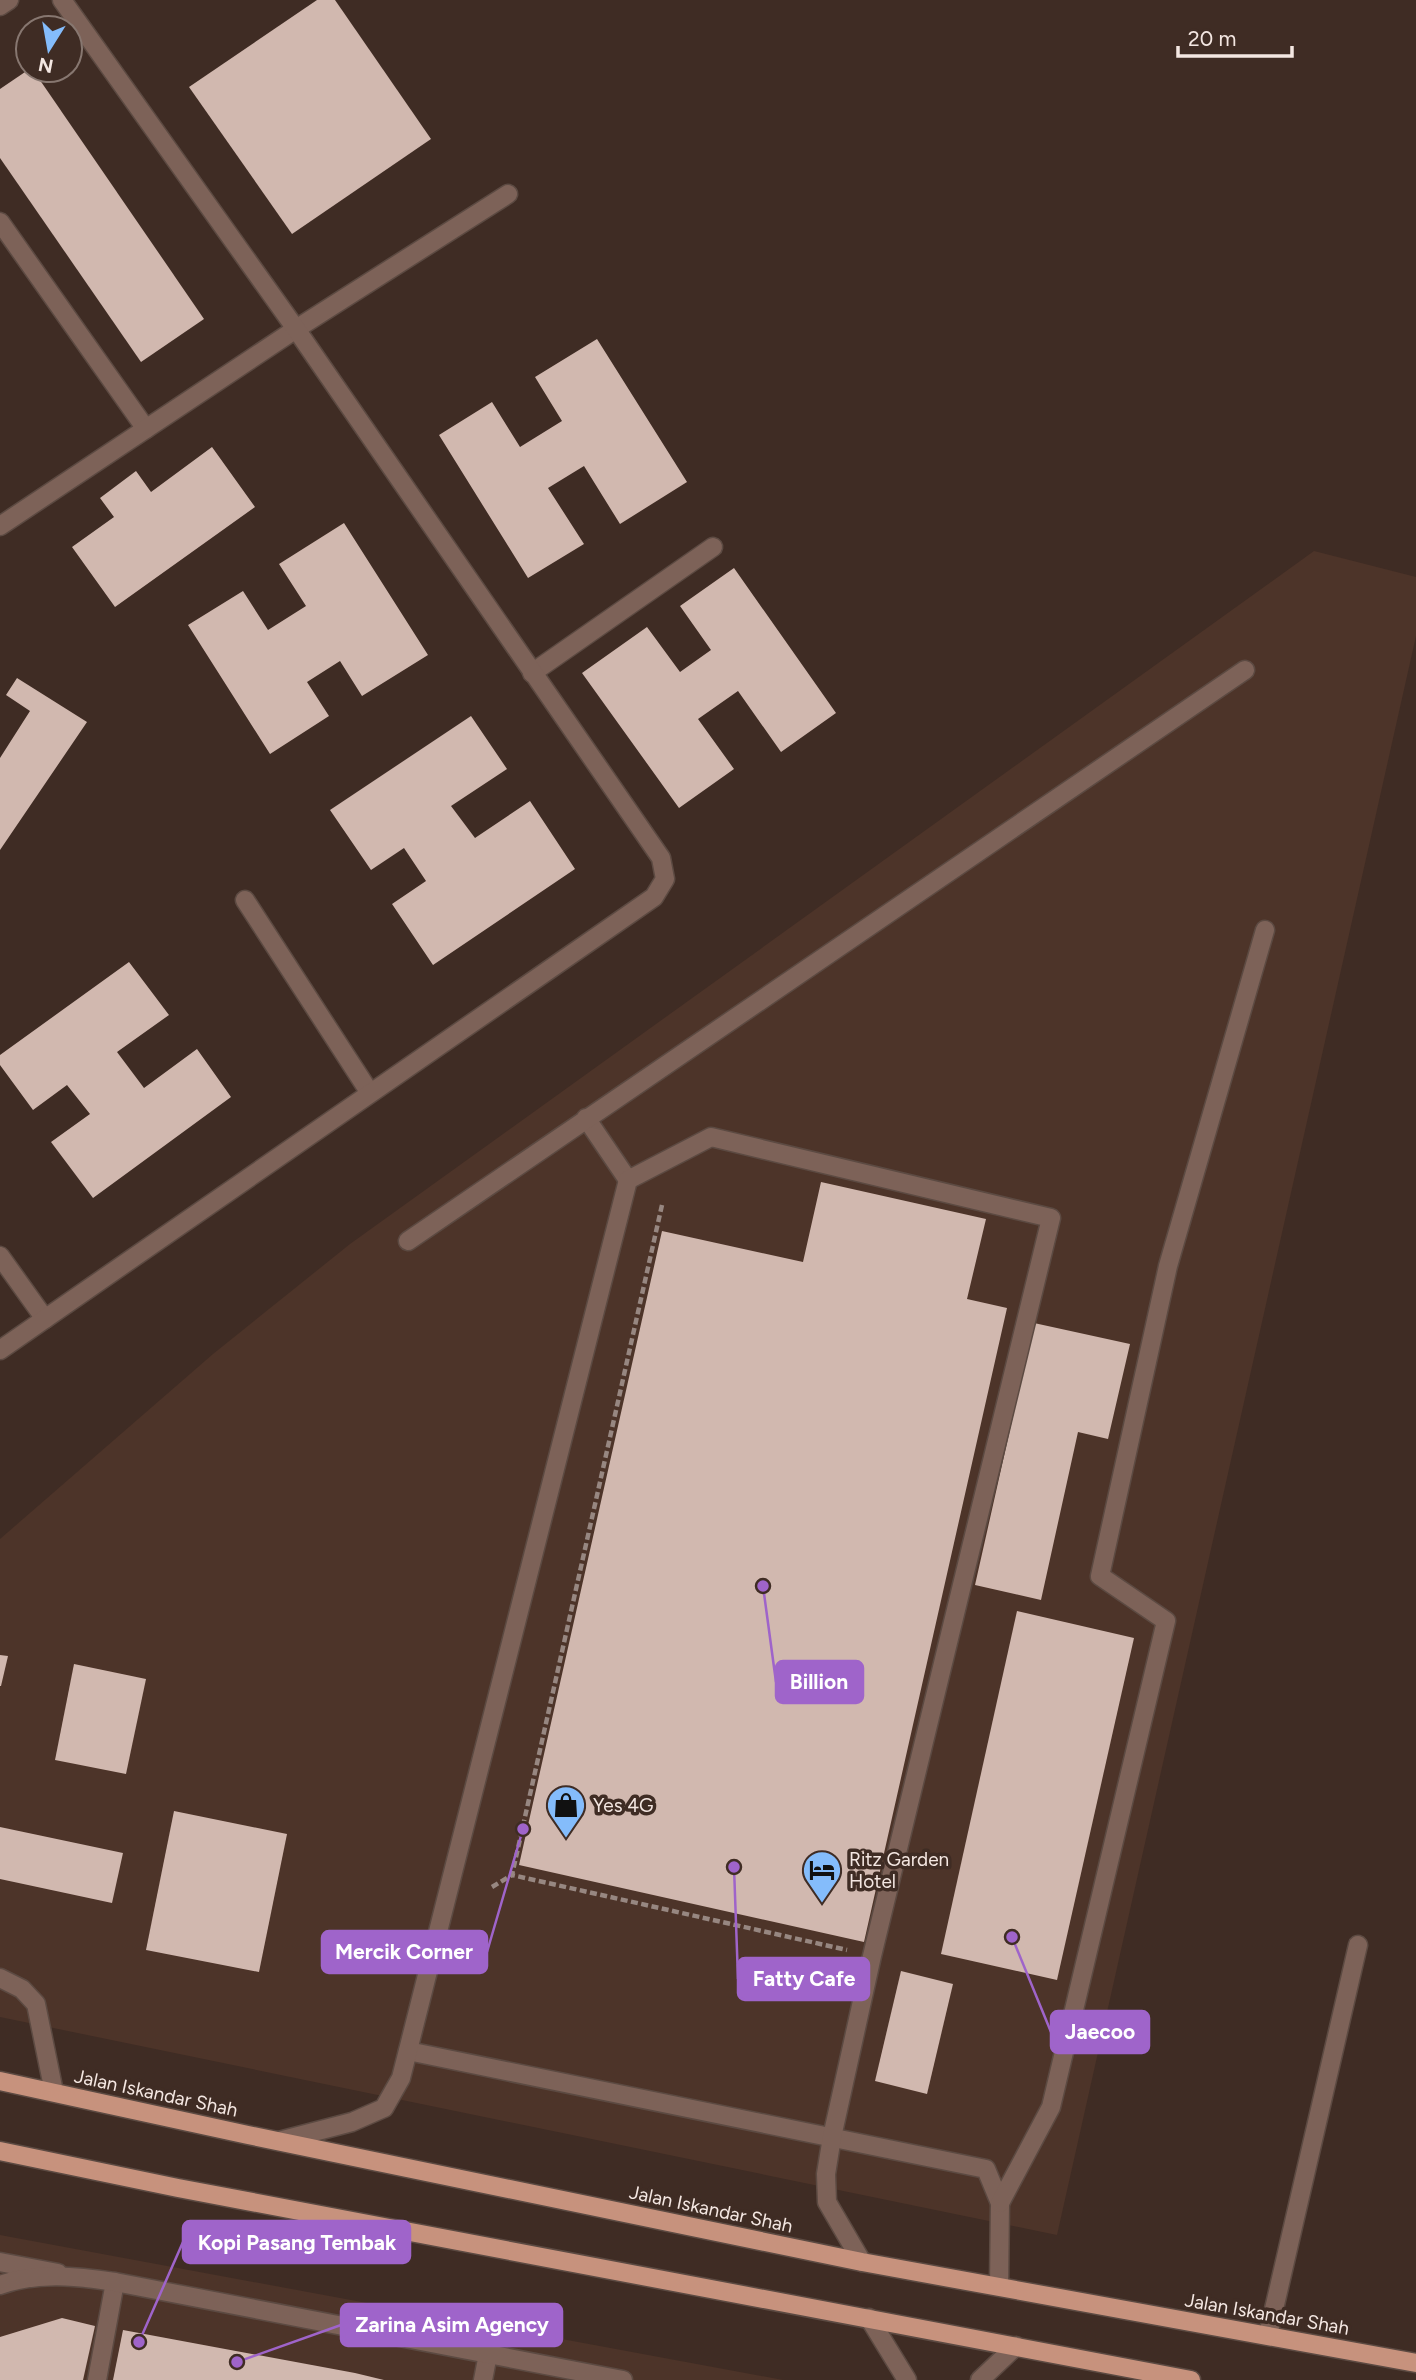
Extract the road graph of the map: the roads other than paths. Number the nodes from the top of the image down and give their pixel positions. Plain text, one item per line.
1 (9, 0) edge
2 (62, 0) edge
3 (0, 6) edge
4 (509, 194) dead end
5 (0, 222) edge
6 (296, 329) junction
7 (146, 429) junction
8 (0, 526) edge
9 (713, 547) dead end
10 (1245, 670) dead end
11 (532, 673) junction
12 (245, 900) dead end
13 (1265, 930) dead end
14 (370, 1093) junction
15 (586, 1118) junction
16 (628, 1180) junction
17 (408, 1241) dead end
18 (0, 1256) edge
19 (45, 1319) junction
20 (0, 1350) edge
21 (1358, 1945) dead end
22 (0, 1978) edge
23 (408, 2051) junction
24 (0, 2081) edge
25 (54, 2092) junction
26 (832, 2137) junction
27 (279, 2141) junction
28 (0, 2151) edge
29 (1000, 2203) junction
30 (0, 2262) edge
31 (862, 2262) junction
32 (77, 2277) junction
33 (115, 2282) junction
34 (0, 2285) edge
35 (999, 2286) junction
36 (869, 2318) junction
37 (1268, 2335) junction
38 (1016, 2346) junction
39 (488, 2354) junction
40 (1416, 2363) edge
41 (97, 2380) edge
42 (483, 2380) edge
43 (623, 2380) edge
44 (907, 2380) edge
45 (979, 2380) edge
46 (1191, 2380) edge

1 - 3 street
2 - 6 street
4 - 6 street
5 - 7 street
6 - 7 street
6 - 11 street
7 - 8 street
9 - 11 street
10 - 15 street
11 - 14 street
12 - 14 street
13 - 29 street
14 - 19 street
15 - 16 street
15 - 17 street
16 - 23 street
16 - 26 street
18 - 19 street
19 - 20 street
21 - 37 street
22 - 25 street
23 - 26 street
23 - 27 street
24 - 25 main road, Jalan Iskandar Shah
25 - 27 main road, Jalan Iskandar Shah
26 - 29 street
26 - 31 street
27 - 31 main road, Jalan Iskandar Shah
28 - 36 main road
29 - 35 street
30 - 32 street
31 - 35 main road, Jalan Iskandar Shah
32 - 33 street
32 - 34 street
33 - 39 street
33 - 41 street
35 - 37 main road, Jalan Iskandar Shah
36 - 38 main road
36 - 44 street
37 - 40 main road, Jalan Iskandar Shah
38 - 45 street
38 - 46 main road
39 - 42 street
39 - 43 street

